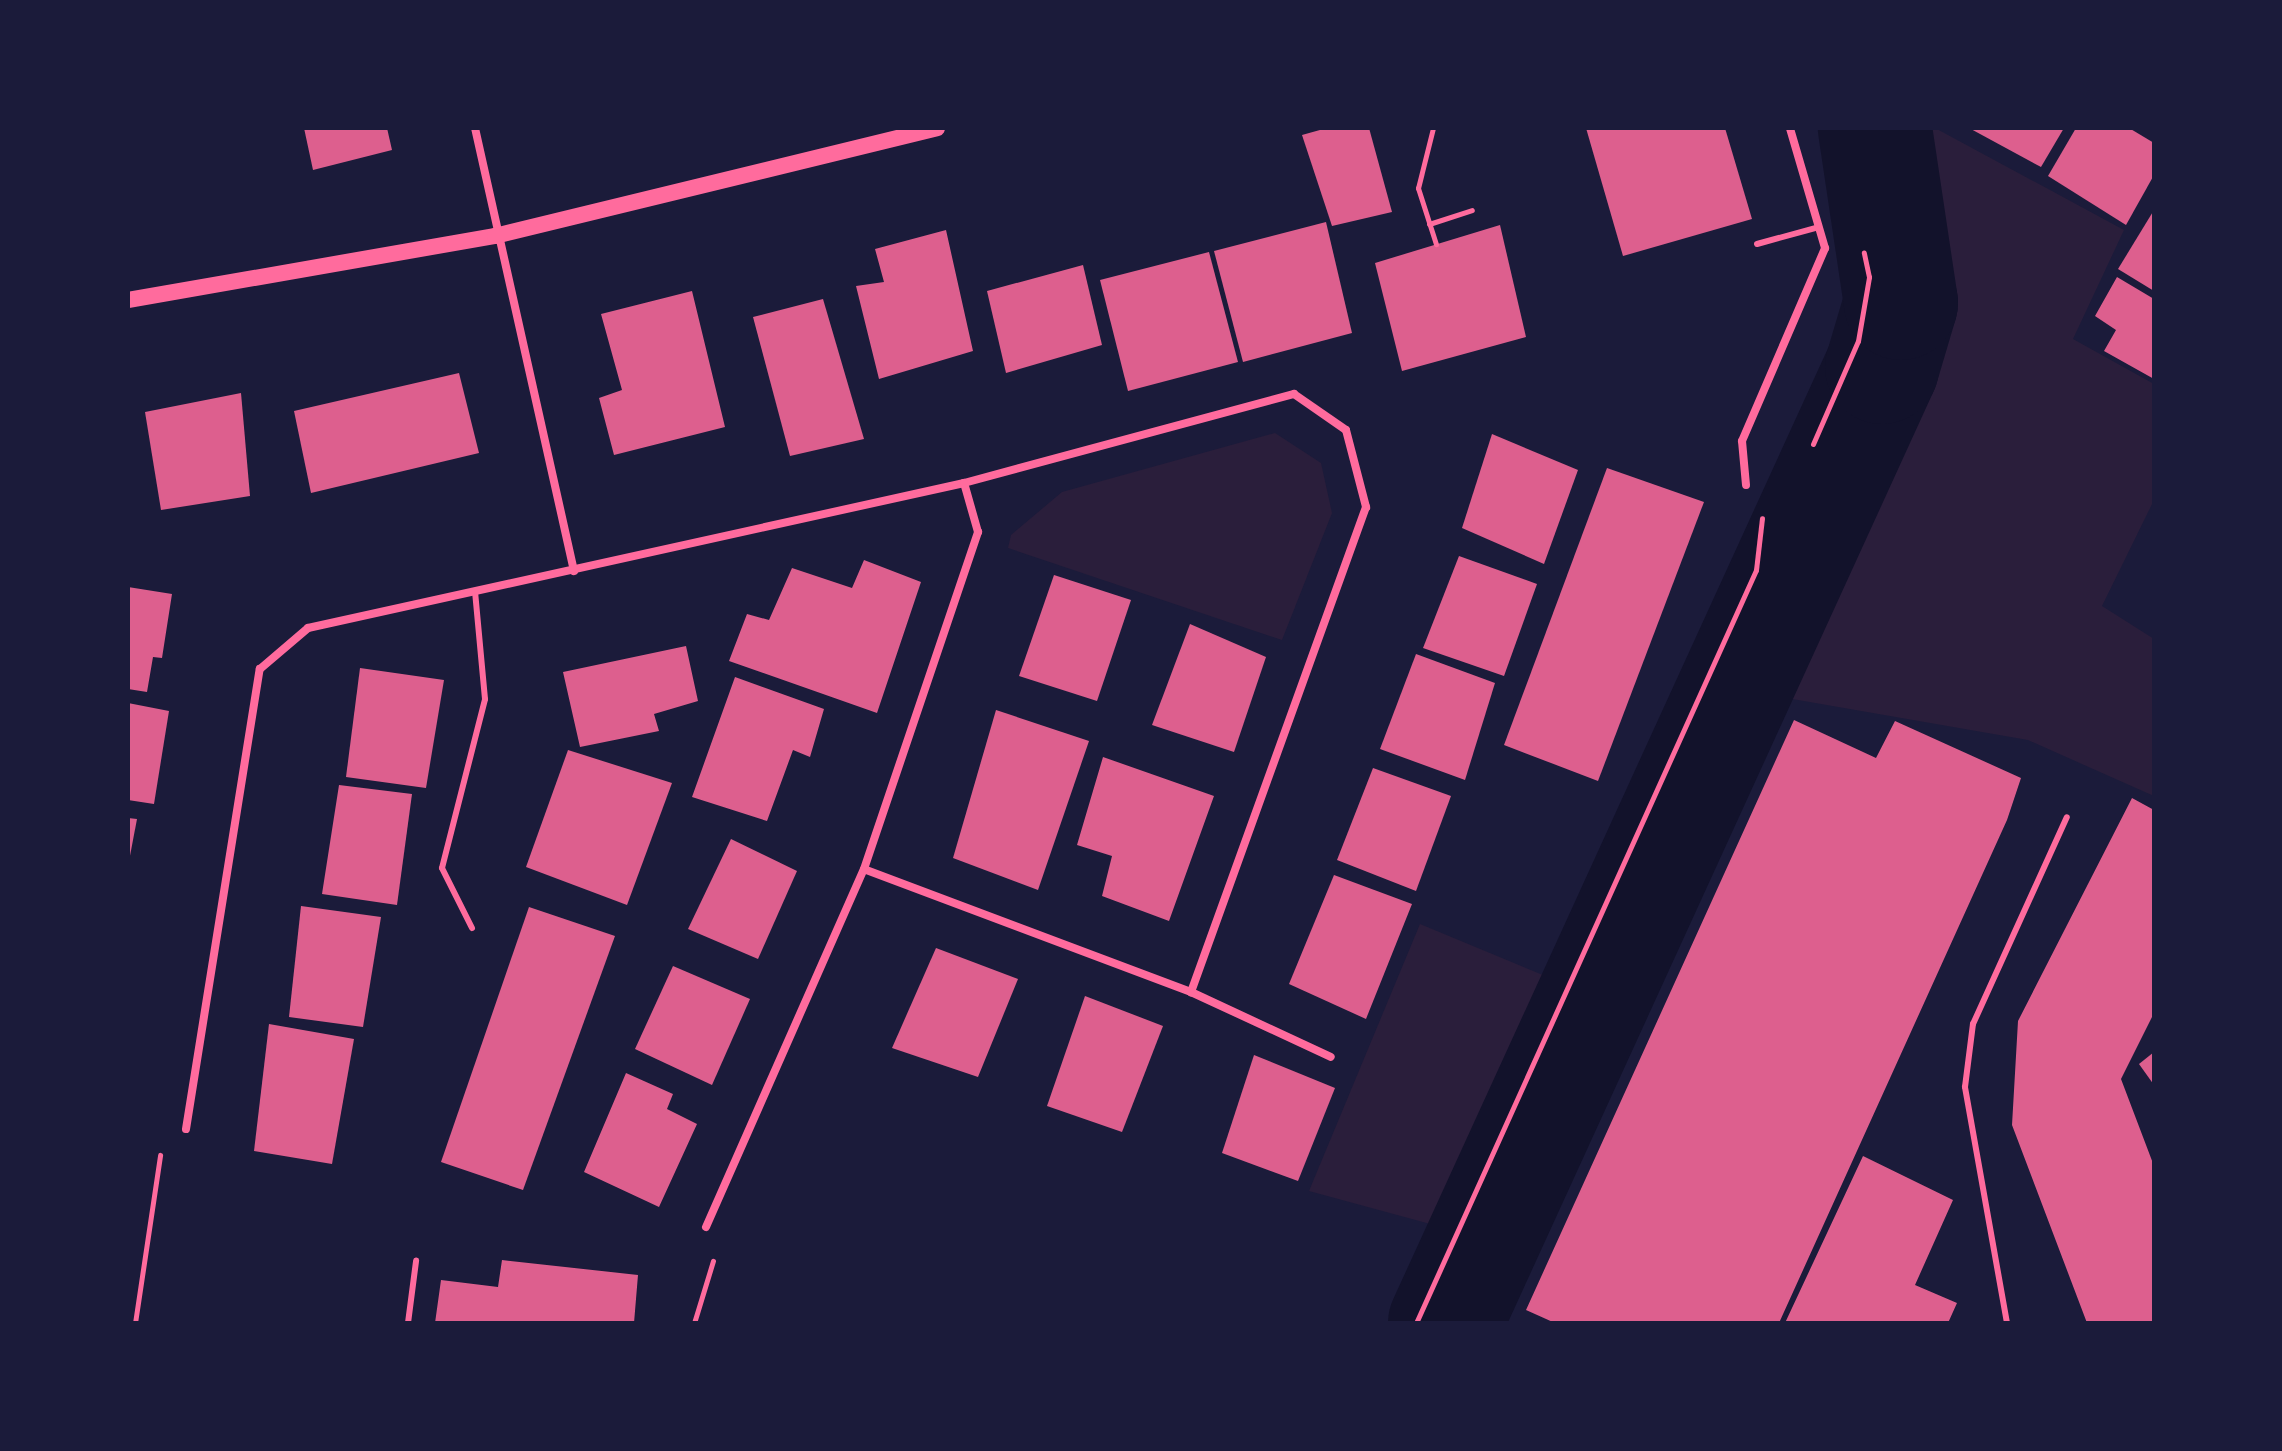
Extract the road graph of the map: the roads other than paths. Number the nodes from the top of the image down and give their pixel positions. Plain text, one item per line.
1 (475, 128) edge
2 (937, 128) edge
3 (1790, 128) edge
4 (1819, 227) junction
5 (495, 236) junction
6 (1757, 244) dead end
7 (128, 300) edge
8 (964, 483) junction
9 (1746, 485) road end
10 (574, 571) junction
11 (475, 592) junction
12 (2067, 817) dead end
13 (864, 869) junction
14 (472, 928) dead end
15 (1191, 992) junction
16 (1331, 1057) dead end
17 (186, 1129) road end
18 (706, 1227) road end
19 (416, 1261) dead end
20 (408, 1323) edge
21 (2007, 1323) edge

1 - 5 street
2 - 5 main road
3 - 4 street
4 - 6 lane
4 - 9 street
5 - 7 main road
5 - 10 street
8 - 10 street
8 - 13 street
8 - 15 street
10 - 11 street
11 - 14 lane
11 - 17 street
12 - 21 lane
13 - 15 street
13 - 18 street
15 - 16 street
19 - 20 lane

